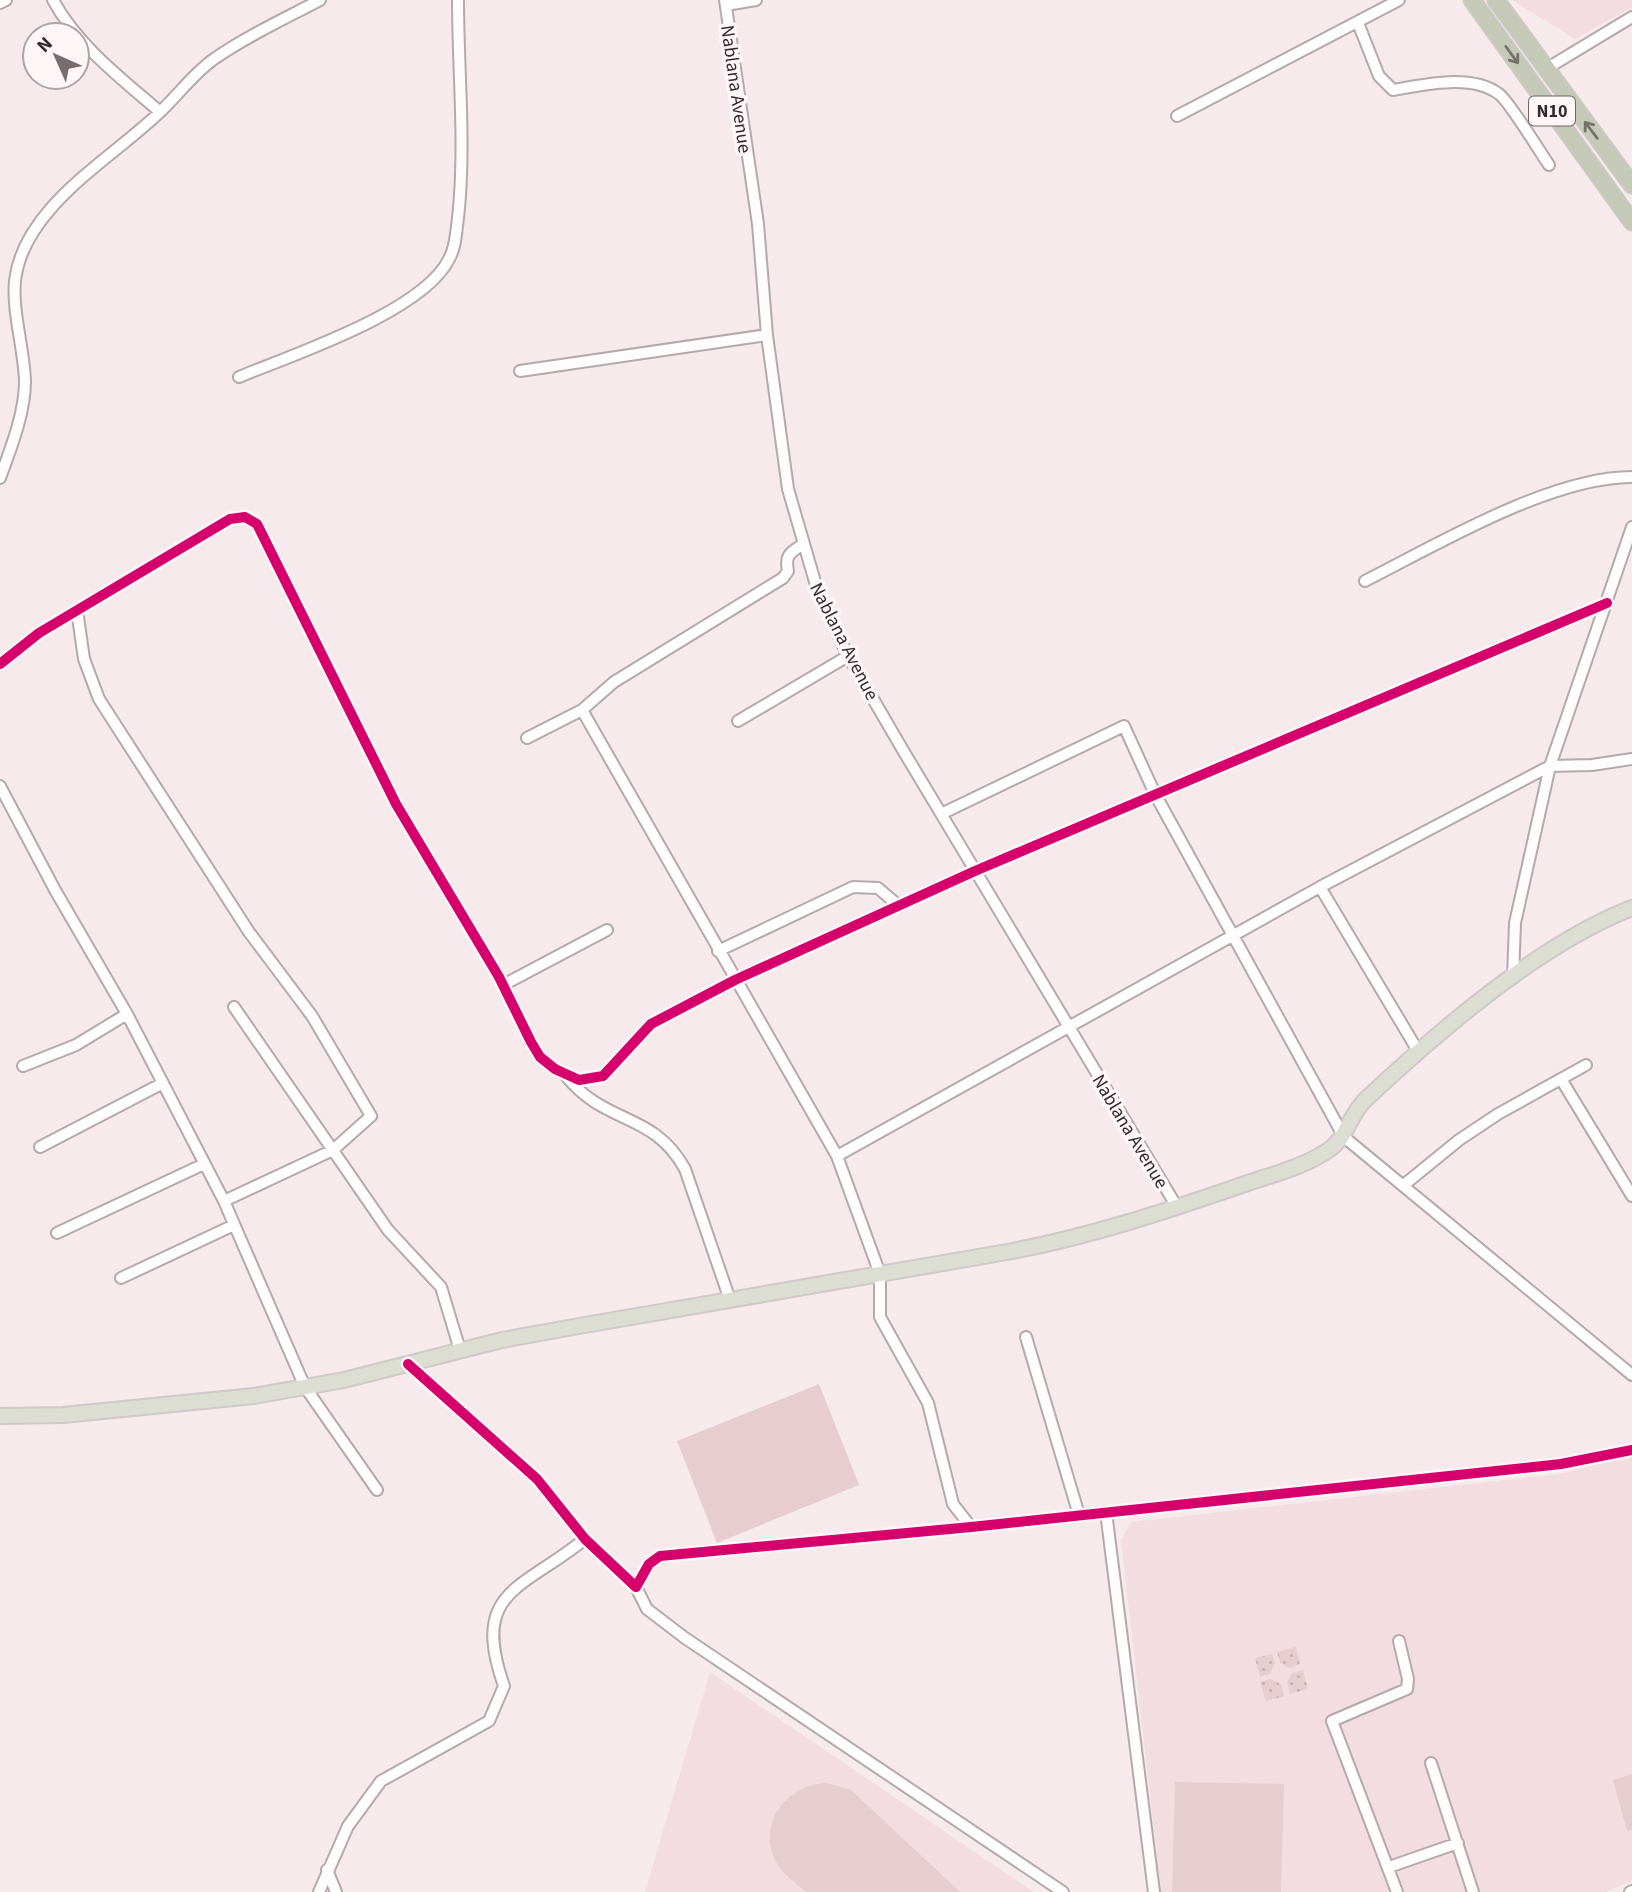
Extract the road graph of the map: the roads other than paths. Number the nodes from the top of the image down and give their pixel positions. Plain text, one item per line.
1 (6, 0) edge
2 (53, 0) edge
3 (320, 0) edge
4 (458, 0) edge
5 (756, 0) edge
6 (1399, 0) edge
7 (1472, 0) edge
8 (1496, 0) edge
9 (725, 2) edge
10 (0, 3) edge
11 (1632, 16) edge
12 (1358, 23) junction
13 (1546, 69) junction
14 (1530, 80) junction
15 (160, 112) junction
16 (1177, 116) dead end
17 (1549, 165) dead end
18 (1632, 185) edge
19 (1632, 222) edge
20 (767, 335) junction
21 (520, 371) dead end
22 (239, 377) dead end
23 (1632, 477) edge
24 (0, 478) edge
25 (1632, 527) edge
26 (802, 545) junction
27 (1365, 581) dead end
28 (1607, 603) junction
29 (78, 610) junction
30 (848, 656) junction
31 (0, 664) edge
32 (582, 710) junction
33 (738, 721) dead end
34 (527, 738) dead end
35 (1632, 759) edge
36 (1550, 766) junction
37 (0, 786) edge
38 (1155, 794) junction
39 (941, 814) junction
40 (975, 870) junction
41 (1320, 887) junction
42 (900, 906) junction
43 (1632, 908) edge
44 (607, 930) dead end
45 (1234, 938) junction
46 (718, 951) junction
47 (1513, 978) junction
48 (735, 980) junction
49 (503, 985) junction
50 (234, 1007) dead end
51 (127, 1014) junction
52 (1069, 1030) junction
53 (1418, 1051) junction
54 (1586, 1065) dead end
55 (23, 1066) dead end
56 (566, 1076) junction
57 (1561, 1079) junction
58 (163, 1083) junction
59 (1345, 1137) junction
60 (40, 1147) dead end
61 (332, 1150) junction
62 (837, 1156) junction
63 (204, 1164) junction
64 (1405, 1184) junction
65 (1632, 1196) edge
66 (225, 1202) junction
67 (1177, 1207) junction
68 (234, 1225) junction
69 (57, 1233) dead end
70 (880, 1274) junction
71 (121, 1278) dead end
72 (730, 1300) junction
73 (1026, 1337) dead end
74 (460, 1350) junction
75 (408, 1364) junction
76 (1632, 1375) edge
77 (305, 1388) junction
78 (0, 1416) edge
79 (1632, 1450) edge
80 (377, 1490) dead end
81 (1106, 1512) junction
82 (1079, 1515) junction
83 (971, 1527) junction
84 (585, 1539) junction
85 (636, 1587) junction
86 (1399, 1641) dead end
87 (1431, 1763) dead end
88 (1458, 1843) junction
89 (1389, 1867) junction
90 (327, 1870) junction
91 (319, 1892) edge
92 (336, 1892) edge
93 (1063, 1892) edge
94 (1154, 1892) edge
95 (1397, 1892) edge
96 (1473, 1892) edge

1 - 10 street
2 - 15 street
3 - 15 street
4 - 22 street
5 - 9 street
6 - 12 street
7 -> 14 highway, N10
8 - 13 highway, N10
9 - 20 street, Nablana Avenue
11 - 13 street
12 - 16 street
12 - 17 street
13 - 14 highway
18 -> 13 highway, N10
14 - 19 highway, N10
15 - 24 street
20 - 21 street
20 - 26 street, Nablana Avenue
23 - 27 street
25 - 28 street
26 - 30 street, Nablana Avenue
26 - 32 street
28 - 36 street
28 - 38 street
29 - 31 street
29 - 49 street
29 - 61 street
30 - 33 street
30 - 39 street, Nablana Avenue
32 - 34 street
32 - 46 street
35 - 36 street
36 - 41 street
36 - 47 street
37 - 51 street
38 - 39 street
38 - 40 street
38 - 45 street
39 - 40 street, Nablana Avenue
40 - 42 street
40 - 52 street, Nablana Avenue
41 - 45 street
41 - 53 street
42 - 46 street
42 - 48 street
43 - 47 main road
44 - 49 street
45 - 52 street
45 - 59 street
46 - 48 street
47 - 53 main road
48 - 56 street
48 - 62 street
49 - 56 street
50 - 61 street
51 - 55 street
51 - 58 street
52 - 62 street
52 - 67 street, Nablana Avenue
53 - 59 main road
54 - 57 street
56 - 72 street
57 - 64 street
57 - 65 street
58 - 60 street
58 - 63 street
59 - 64 street
59 - 67 main road
61 - 66 street
61 - 74 street
62 - 70 street
63 - 66 street
63 - 69 street
64 - 76 street
66 - 68 street
67 - 70 main road
68 - 71 street
68 - 77 street
70 - 72 main road
70 - 83 street
72 - 74 main road
73 - 82 street
74 - 75 main road
75 - 77 main road
75 - 84 street
77 - 78 main road
77 - 80 street
79 - 81 street
81 - 82 street
81 - 94 street
82 - 83 street
83 - 85 street
84 - 85 street
84 - 90 street
85 - 93 street
86 - 89 street
87 - 88 street
88 - 89 street
88 - 96 street
89 - 95 street
90 - 91 street
90 - 92 street

